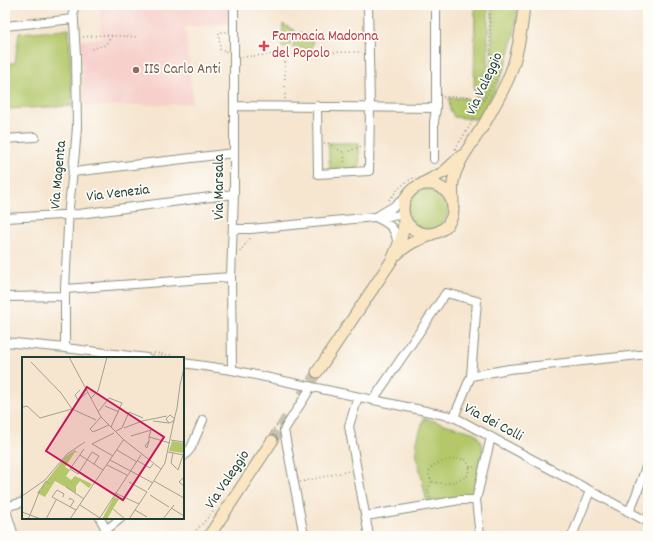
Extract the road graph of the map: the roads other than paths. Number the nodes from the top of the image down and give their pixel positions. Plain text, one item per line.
1 (73, 5) edge
2 (234, 5) edge
3 (368, 5) edge
4 (436, 5) edge
5 (524, 5) edge
6 (74, 19) junction
7 (5, 26) edge
8 (234, 106) junction
9 (317, 106) junction
10 (370, 107) junction
11 (436, 108) junction
12 (35, 137) dead end
13 (5, 139) edge
14 (468, 148) junction
15 (234, 153) junction
16 (434, 159) dead end
17 (73, 172) junction
18 (416, 187) junction
19 (234, 194) junction
20 (406, 197) junction
21 (453, 204) junction
22 (69, 214) junction
23 (374, 217) junction
24 (404, 217) junction
25 (5, 218) edge
26 (234, 229) junction
27 (432, 235) junction
28 (398, 247) junction
29 (392, 260) junction
30 (232, 277) junction
31 (65, 292) junction
32 (5, 297) edge
33 (5, 342) edge
34 (65, 348) junction
35 (648, 354) edge
36 (139, 357) edge
37 (184, 363) edge
38 (232, 370) junction
39 (317, 372) tunnel mouth
40 (471, 376) junction
41 (310, 386) junction
42 (358, 397) junction
43 (373, 400) junction
44 (454, 417) junction
45 (203, 420) dead end
46 (491, 437) junction
47 (272, 441) tunnel mouth
48 (184, 456) edge
49 (648, 461) edge
50 (590, 491) junction
51 (476, 500) junction
52 (22, 502) edge
53 (628, 512) junction
54 (366, 516) junction
55 (100, 519) edge
56 (120, 519) edge
57 (648, 522) edge
58 (14, 536) edge
59 (209, 536) edge
60 (304, 536) edge
61 (369, 536) edge
62 (480, 536) edge
63 (572, 536) edge

1 - 6 street, Via Magenta
2 - 8 street, Via Marsala
3 - 10 street
4 - 11 street
5 - 14 main road, Via Valeggio
6 - 7 street
6 - 17 street, Via Magenta
8 - 9 street
8 - 15 street, Via Marsala
9 - 10 street
9 - 10 street
10 - 11 street
11 - 16 street
12 - 13 street
14 - 18 main road, Via Valeggio
14 - 21 main road, Via Valeggio
15 - 17 street
15 - 19 street, Via Marsala
17 - 22 street, Via Magenta
18 - 20 main road
18 - 21 main road
19 - 22 street, Via Venezia
19 - 26 street, Via Marsala
20 - 23 street
20 - 24 main road
21 - 27 main road
22 - 25 street, Via Venezia
22 - 31 street, Via Magenta
23 - 24 street
23 - 26 street
23 - 28 street
24 - 27 main road
24 - 28 main road
26 - 30 street, Via Marsala
27 - 29 main road
28 - 29 main road
29 - 39 main road
30 - 31 street
30 - 38 street, Via Marsala
31 - 32 street
31 - 34 street, Via Magenta
33 - 34 street
34 - 36 street
35 - 40 street
37 - 38 street, Via dei Colli
38 - 41 street, Via dei Colli
40 - 43 street
40 - 44 street
41 - 42 street, Via dei Colli
41 - 60 street
42 - 43 street, Via dei Colli
42 - 54 street
43 - 44 street, Via dei Colli
44 - 46 street, Via dei Colli
45 - 48 street
46 - 50 street, Via dei Colli
46 - 51 street
47 - 59 main road, Via Valeggio
49 - 53 street
50 - 53 street, Via dei Colli
50 - 63 street
51 - 54 street
51 - 62 street
52 - 58 street
53 - 57 street, Via dei Colli
54 - 61 street
55 - 56 street

